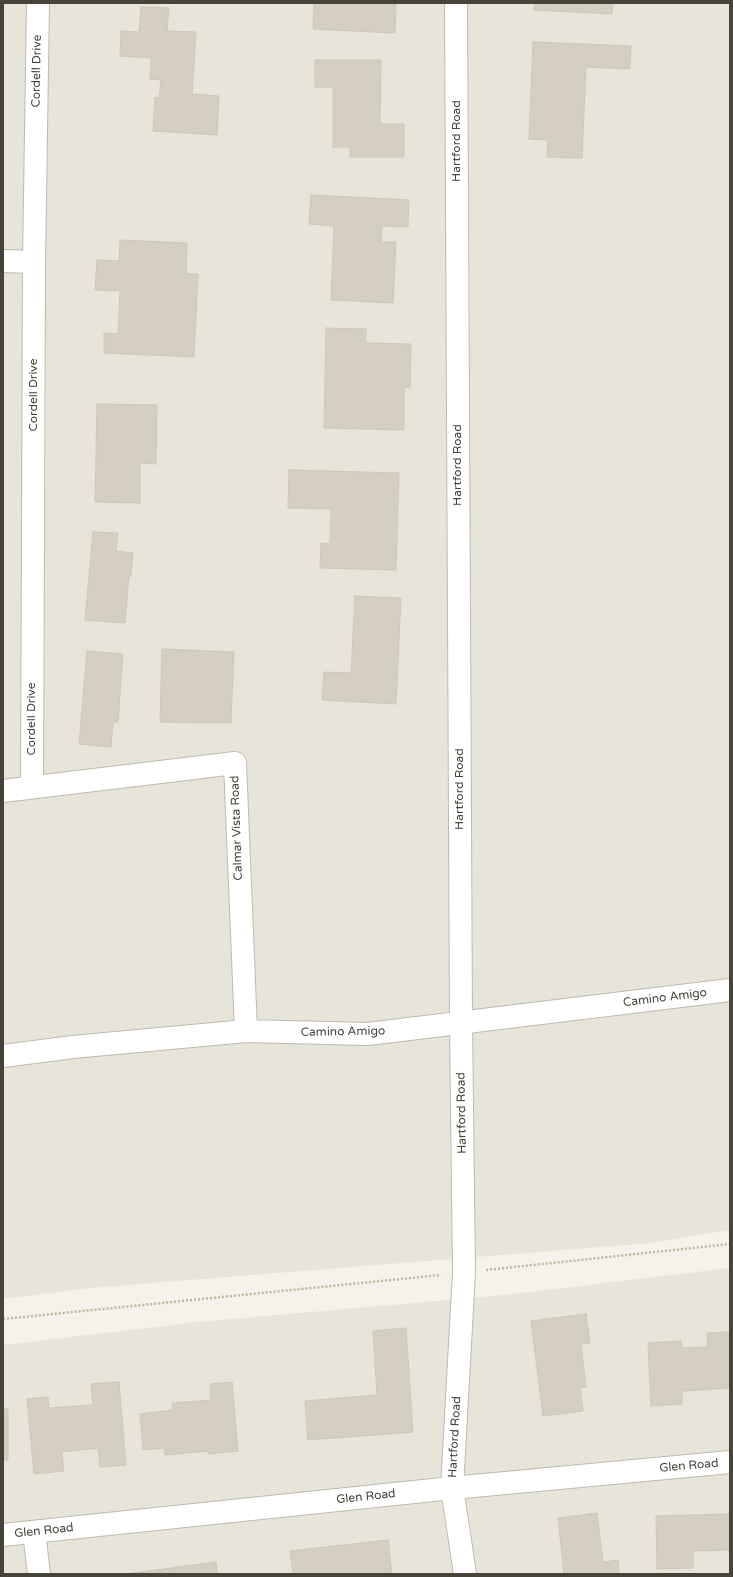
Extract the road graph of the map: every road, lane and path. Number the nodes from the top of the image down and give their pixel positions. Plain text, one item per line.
1 (38, 3) edge
2 (456, 3) edge
3 (3, 261) edge
4 (34, 262) junction
5 (32, 787) junction
6 (3, 791) edge
7 (730, 990) edge
8 (461, 1023) junction
9 (246, 1031) junction
10 (3, 1056) edge
11 (730, 1244) edge
12 (464, 1272) junction
13 (3, 1319) edge
14 (730, 1462) edge
15 (452, 1488) junction
16 (34, 1532) junction
17 (3, 1535) edge
18 (39, 1574) edge
19 (465, 1574) edge

1 - 4 street, Cordell Drive
2 - 8 street, Hartford Road
3 - 4 street
4 - 5 street, Cordell Drive
5 - 6 street, Calmar Vista Road
5 - 9 street, Calmar Vista Road
7 - 8 street, Camino Amigo
8 - 9 street, Camino Amigo
8 - 12 street, Hartford Road
9 - 10 street, Camino Amigo
11 - 12 path
12 - 13 path
12 - 15 street, Hartford Road
14 - 15 street, Glen Road
15 - 16 street, Glen Road
15 - 19 street, Hartford Road
16 - 17 street, Glen Road
16 - 18 street

